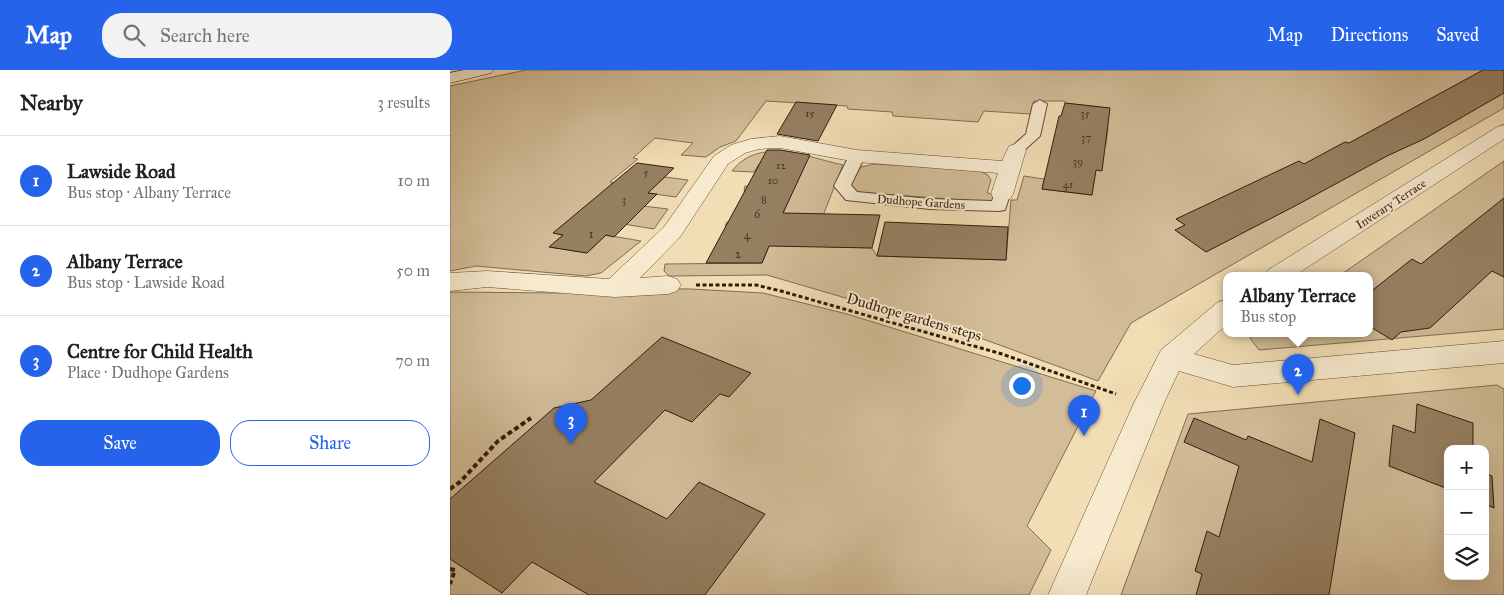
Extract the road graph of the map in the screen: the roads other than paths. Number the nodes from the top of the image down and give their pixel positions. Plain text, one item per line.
1 (468, 70) edge
2 (485, 70) edge
3 (450, 76) edge
4 (1040, 104) dead end
5 (1504, 131) edge
6 (857, 156) junction
7 (1013, 159) junction
8 (1002, 194) joint
9 (1284, 272) edge
10 (450, 282) edge
11 (668, 285) road end
12 (615, 288) junction
13 (1223, 313) edge
14 (1504, 352) edge
15 (1172, 358) junction
16 (1067, 595) edge

1 - 3 street
2 - 3 street
4 - 7 lane, Dudhope Gardens
5 - 9 street, Inverary Terrace
6 - 7 street
6 - 8 lane, Dudhope Gardens
6 - 12 street
7 - 8 street, Dudhope Gardens
10 - 12 street
11 - 12 street
13 - 15 street
14 - 15 street
15 - 16 street

